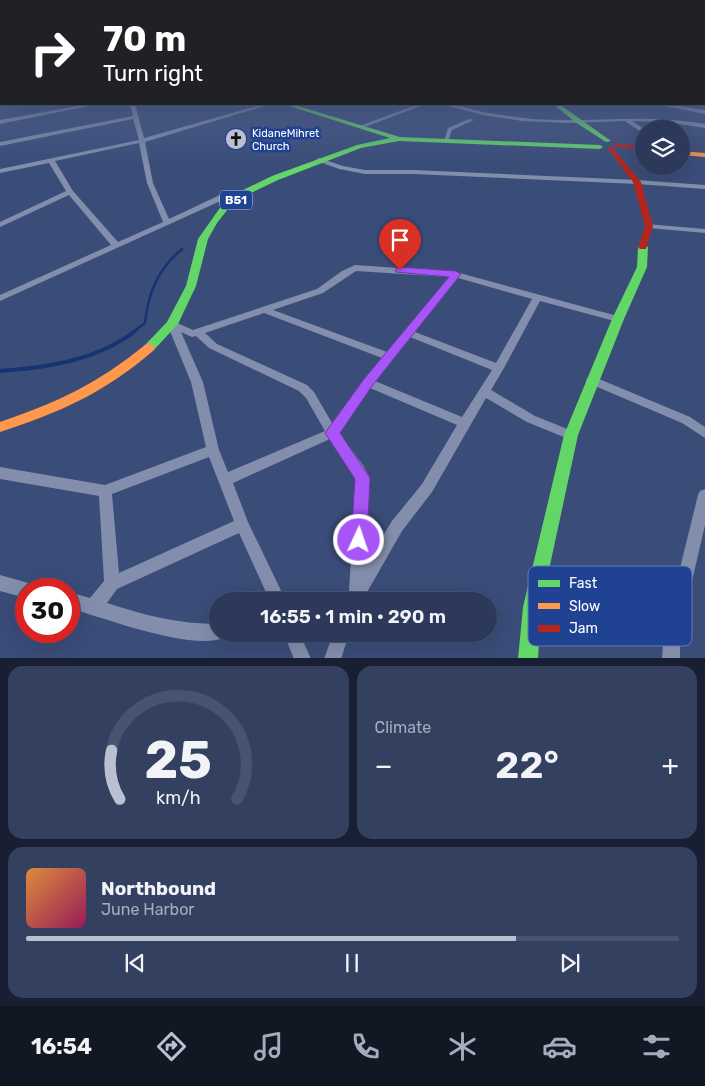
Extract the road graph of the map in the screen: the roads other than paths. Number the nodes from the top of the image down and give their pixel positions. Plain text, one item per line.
1 (87, 106) edge
2 (133, 106) edge
3 (263, 106) edge
4 (292, 106) edge
5 (418, 106) edge
6 (465, 106) edge
7 (558, 106) edge
8 (673, 106) edge
9 (705, 112) edge
10 (136, 117) junction
11 (626, 119) junction
12 (471, 120) dead end
13 (577, 121) junction
14 (0, 122) edge
15 (360, 126) junction
16 (635, 126) edge
17 (705, 126) edge
18 (399, 139) junction
19 (446, 140) junction
20 (142, 141) junction
21 (602, 142) junction
22 (0, 144) edge
23 (635, 148) edge
24 (690, 154) edge
25 (705, 155) edge
26 (51, 160) junction
27 (319, 160) junction
28 (0, 172) edge
29 (637, 182) junction
30 (705, 187) edge
31 (248, 191) junction
32 (70, 192) junction
33 (168, 223) junction
34 (0, 225) edge
35 (649, 226) junction
36 (705, 231) edge
37 (116, 245) junction
38 (456, 274) junction
39 (538, 296) junction
40 (0, 298) edge
41 (264, 310) junction
42 (618, 319) junction
43 (172, 324) junction
44 (198, 332) junction
45 (408, 333) junction
46 (390, 357) junction
47 (499, 368) junction
48 (592, 380) junction
49 (368, 382) junction
50 (484, 392) junction
51 (464, 423) junction
52 (0, 427) edge
53 (332, 433) junction
54 (705, 433) edge
55 (571, 435) junction
56 (213, 450) junction
57 (0, 473) edge
58 (225, 480) junction
59 (105, 490) junction
60 (705, 494) edge
61 (242, 524) junction
62 (541, 566) edge
63 (688, 566) edge
64 (0, 583) edge
65 (112, 584) junction
66 (15, 587) edge
67 (274, 592) edge
68 (355, 592) edge
69 (358, 592) edge
70 (80, 603) edge
71 (94, 606) junction
72 (209, 631) edge
73 (296, 642) edge
74 (338, 642) edge
75 (303, 658) edge
76 (332, 658) edge

1 - 14 street
2 - 10 street
3 - 20 street
4 - 15 main road
5 - 15 street
6 - 13 street
7 - 13 main road
8 - 9 street
10 - 20 street
10 - 22 street
11 - 13 street
11 - 16 street
11 - 17 street
12 - 19 street
13 - 21 main road
15 - 18 main road
18 - 19 main road, B51
18 - 27 main road, B51
19 - 21 main road, B51
20 - 26 street
20 - 33 street
21 - 23 main road
21 - 29 main road
24 - 25 main road
26 - 28 street
26 - 32 street
27 - 29 street
27 - 31 main road, B51
29 - 30 street
29 - 35 main road
31 - 33 street
31 - 43 main road, B51
32 - 34 street
32 - 37 street
33 - 37 street
35 - 36 street
35 - 42 main road
37 - 40 street
38 - 39 street
38 - 41 street
38 - 45 street
39 - 42 street
39 - 47 street
41 - 44 street
41 - 46 street
42 - 48 main road
43 - 44 street
43 - 52 main road, B51
43 - 56 street
44 - 53 street
45 - 46 street
45 - 47 street
46 - 49 street
47 - 50 street
48 - 54 street
48 - 55 main road
49 - 51 street
49 - 53 street
50 - 51 street
50 - 55 street
51 - 69 street
53 - 58 street
53 - 68 street
55 - 62 main road
56 - 58 street
56 - 59 street
57 - 59 street
58 - 61 street
59 - 65 street
60 - 63 street
61 - 65 street
61 - 67 street
64 - 66 street
65 - 71 street
70 - 71 street
71 - 72 street
73 - 75 street
74 - 76 street

